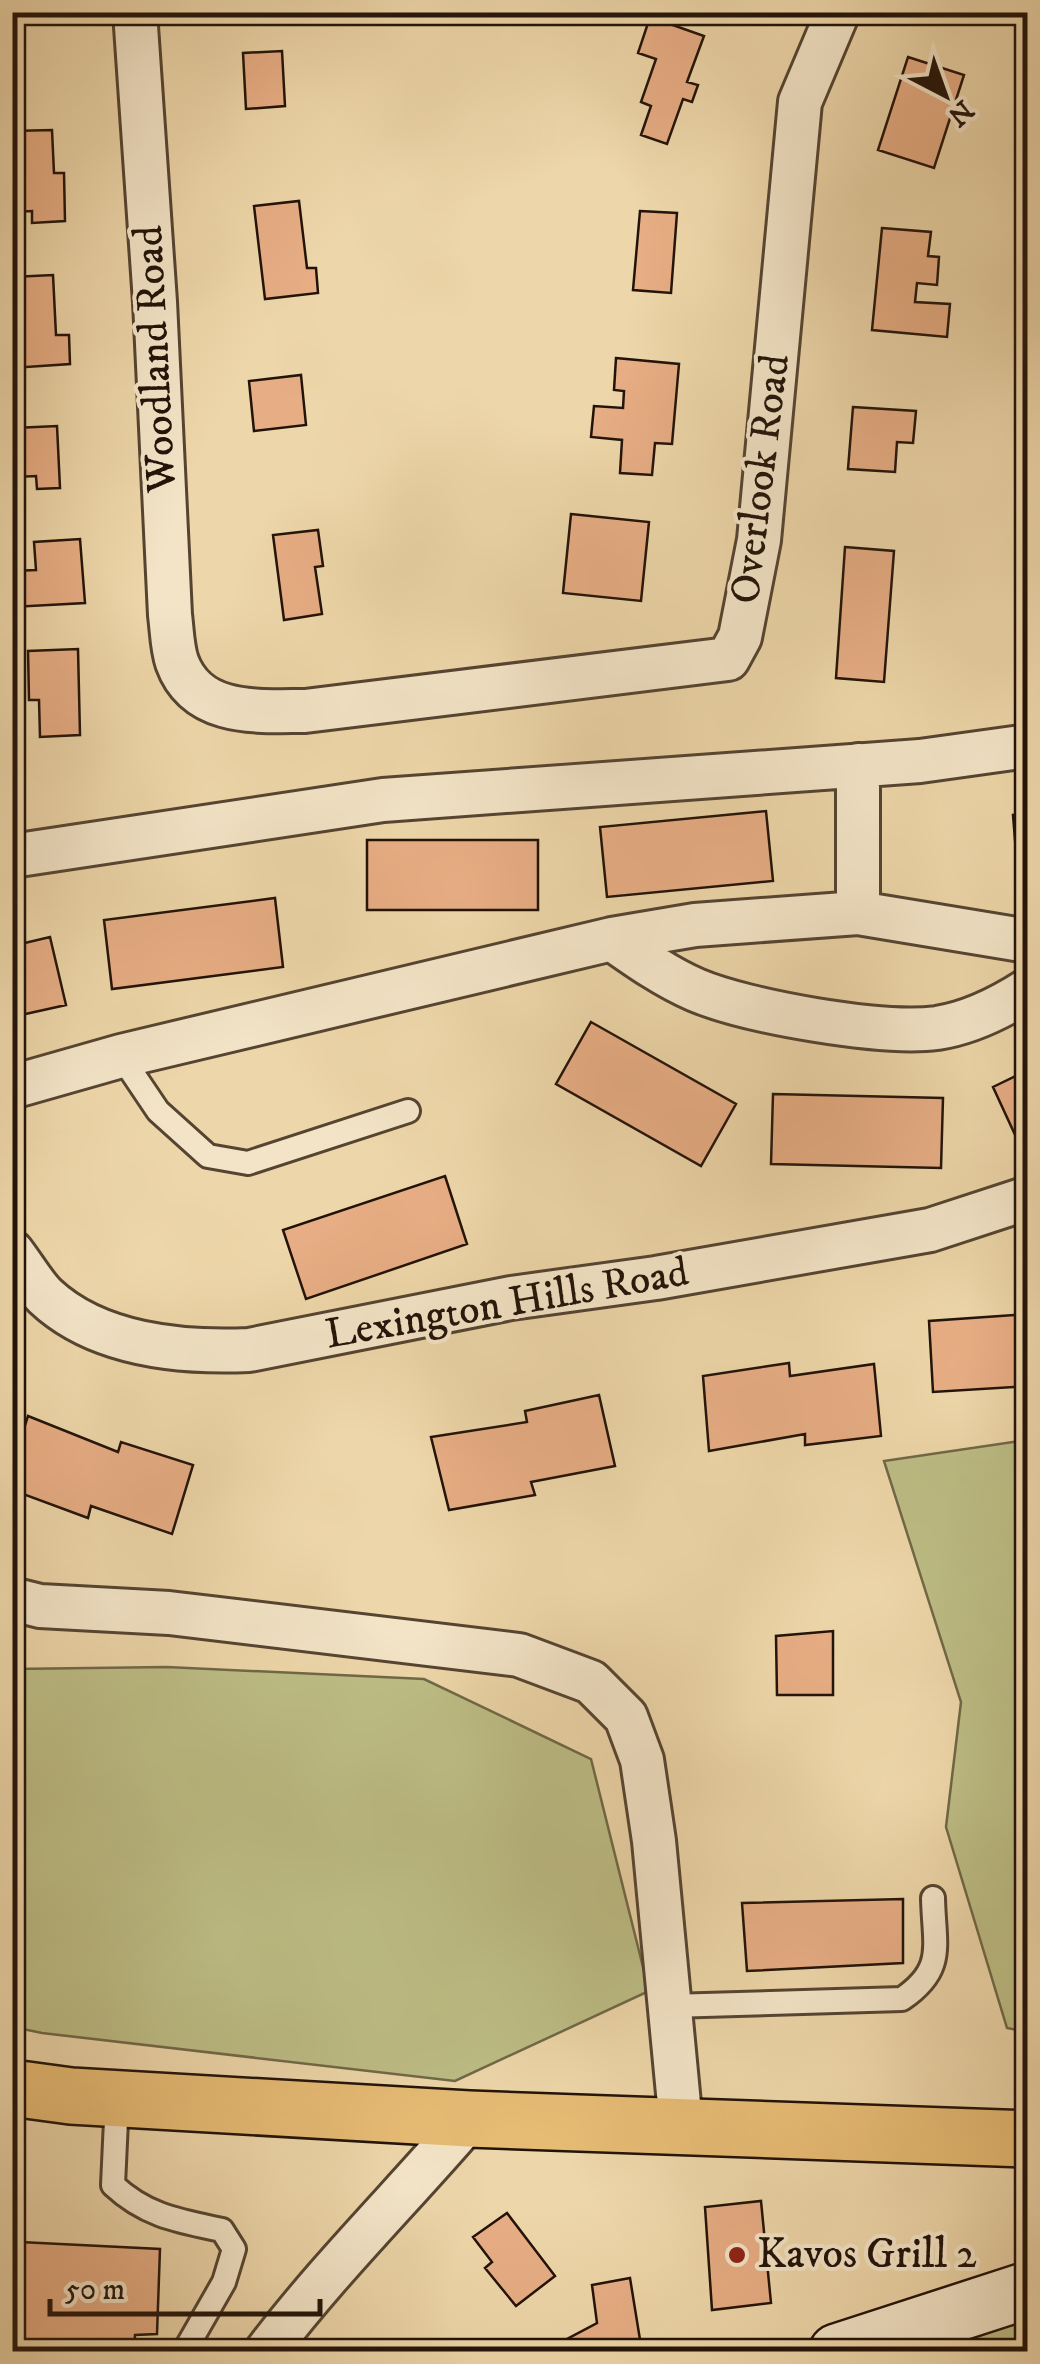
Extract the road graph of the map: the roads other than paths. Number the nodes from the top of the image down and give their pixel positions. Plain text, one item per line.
1 (135, 12) edge
2 (838, 12) edge
3 (202, 697) joint
4 (1028, 746) edge
5 (858, 764) junction
6 (12, 856) edge
7 (858, 914) junction
8 (612, 939) junction
9 (1028, 941) edge
10 (1028, 990) edge
11 (121, 1056) junction
12 (12, 1087) edge
13 (408, 1111) dead end
14 (1028, 1198) edge
15 (12, 1252) edge
16 (12, 1599) edge
17 (933, 1898) dead end
18 (670, 2006) junction
19 (12, 2088) edge
20 (117, 2099) junction
21 (469, 2119) junction
22 (681, 2125) junction
23 (1028, 2139) edge
24 (1028, 2290) edge
25 (184, 2352) edge
26 (266, 2352) edge
27 (836, 2352) edge

1 - 3 street, Woodland Road
2 - 3 street, Overlook Road
4 - 5 street
5 - 6 street
5 - 7 street
7 - 8 street
7 - 9 street
8 - 10 street
8 - 11 street
11 - 12 street
11 - 13 lane
14 - 15 street, Lexington Hills Road
16 - 18 street
17 - 18 lane
18 - 22 street
19 - 20 main road
20 - 21 main road
20 - 25 lane
21 - 22 main road
21 - 26 street
22 - 23 main road
24 - 27 street

